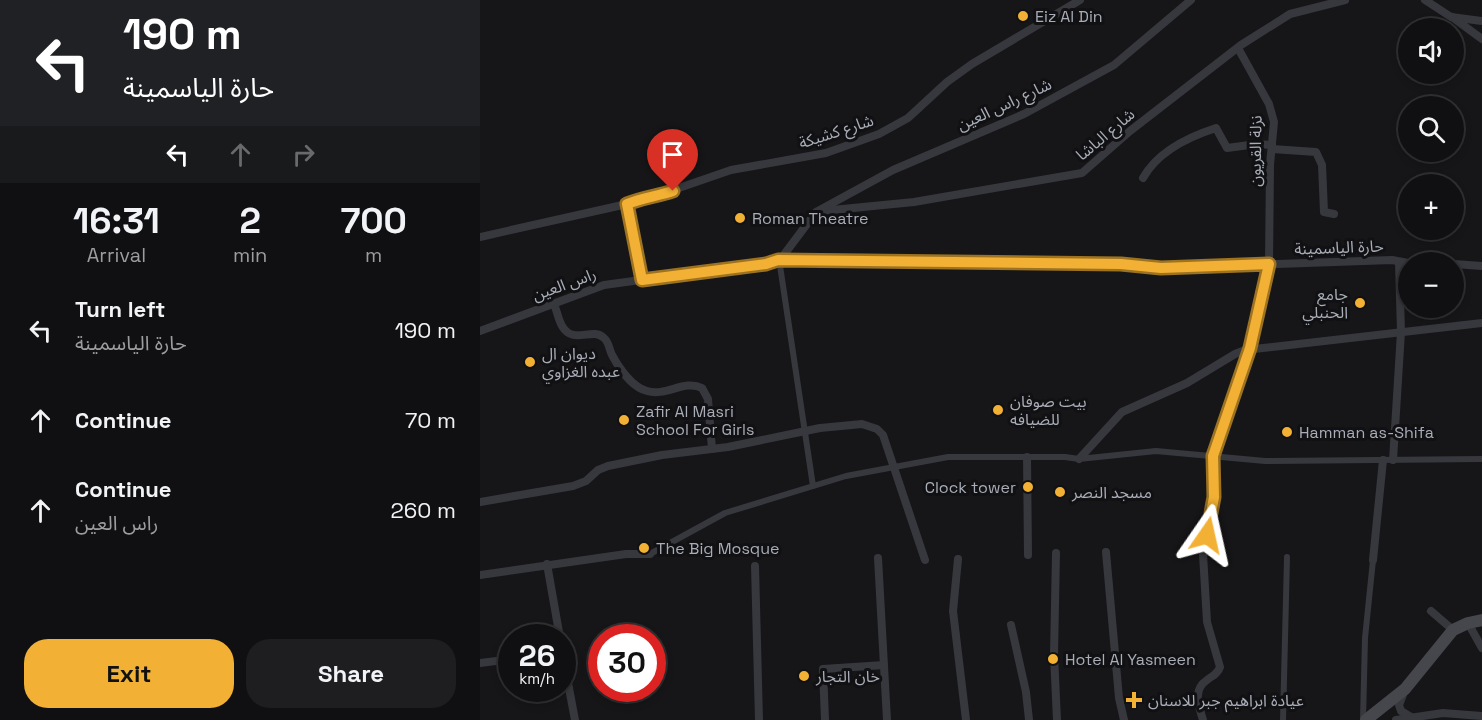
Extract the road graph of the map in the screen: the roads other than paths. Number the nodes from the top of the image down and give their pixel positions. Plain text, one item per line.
1 (1080, 0) edge
2 (1191, 0) edge
3 (1345, 0) edge
4 (1425, 0) edge
5 (1451, 16) junction
6 (1482, 21) edge
7 (1482, 39) edge
8 (1238, 48) junction
9 (1272, 147) junction
10 (1143, 178) dead end
11 (627, 204) junction
12 (816, 212) junction
13 (1334, 214) dead end
14 (480, 237) edge
15 (778, 260) junction
16 (1398, 261) edge
17 (1269, 264) junction
18 (1464, 265) edge
19 (1482, 266) edge
20 (1161, 268) joint
21 (642, 280) junction
22 (554, 304) junction
23 (1402, 318) edge
24 (1482, 323) edge
25 (480, 331) edge
26 (1401, 332) junction
27 (1250, 348) junction
28 (804, 432) junction
29 (712, 449) junction
30 (1213, 456) junction
31 (1027, 457) junction
32 (1079, 459) junction
33 (1482, 459) edge
34 (1388, 460) junction
35 (892, 467) junction
36 (813, 486) junction
37 (480, 502) edge
38 (1106, 552) dead end
39 (1056, 553) dead end
40 (650, 554) joint
41 (1028, 555) dead end
42 (1287, 557) dead end
43 (878, 558) dead end
44 (958, 559) dead end
45 (925, 560) dead end
46 (1373, 560) joint
47 (547, 564) junction
48 (755, 566) dead end
49 (480, 575) edge
50 (1431, 611) dead end
51 (1482, 620) edge
52 (1468, 623) junction
53 (558, 624) edge
54 (1011, 625) dead end
55 (1453, 630) junction
56 (1482, 648) edge
57 (498, 661) edge
58 (480, 663) edge
59 (884, 665) junction
60 (1405, 689) junction
61 (572, 702) edge
62 (1443, 716) edge
63 (1482, 716) edge
64 (1412, 718) junction
65 (575, 720) edge
66 (759, 720) edge
67 (825, 720) edge
68 (886, 720) edge
69 (966, 720) edge
70 (1029, 720) edge
71 (1057, 720) edge
72 (1124, 720) edge
73 (1203, 720) edge
74 (1283, 720) edge
75 (1364, 720) edge
76 (1396, 720) edge

1 - 11 street, شارع كشيكة
2 - 12 street, شارع راس العين
3 - 8 street, شارع الباشا
4 - 5 street
5 - 6 street
5 - 7 street
8 - 9 street, نزلة القريون
8 - 12 street, شارع الباشا
9 - 10 street
9 - 13 street
9 - 17 street, نزلة القريون
11 - 14 street, شارع كشيكة
11 - 21 street
12 - 15 street
15 - 20 street, راس العين
15 - 21 street, راس العين
15 - 28 street
16 - 17 street, حارة الياسمينة
17 - 20 street, حارة الياسمينة
17 - 27 street, نزلة القريون
18 - 19 street
21 - 22 street, راس العين
22 - 25 street, راس العين
22 - 29 street
23 - 26 street
24 - 26 street
26 - 27 street
26 - 34 street
27 - 30 street, نزلة القريون
27 - 32 street
28 - 29 street
28 - 35 street
28 - 36 street
29 - 37 street
30 - 32 street
30 - 34 street
30 - 73 street
31 - 32 street
31 - 35 street
31 - 41 street
33 - 34 street
34 - 46 street
35 - 36 street
35 - 45 street
36 - 40 street
38 - 72 street
39 - 71 street
40 - 47 street
42 - 74 street
43 - 59 street
44 - 69 street
46 - 75 street
47 - 49 street
47 - 53 street
48 - 66 street
50 - 55 street
51 - 52 main road
52 - 55 main road
52 - 56 street
54 - 70 street
55 - 60 main road
57 - 58 street
59 - 67 street
59 - 68 street
60 - 64 street
60 - 75 main road
61 - 65 street
62 - 63 street
62 - 64 street
64 - 76 street

